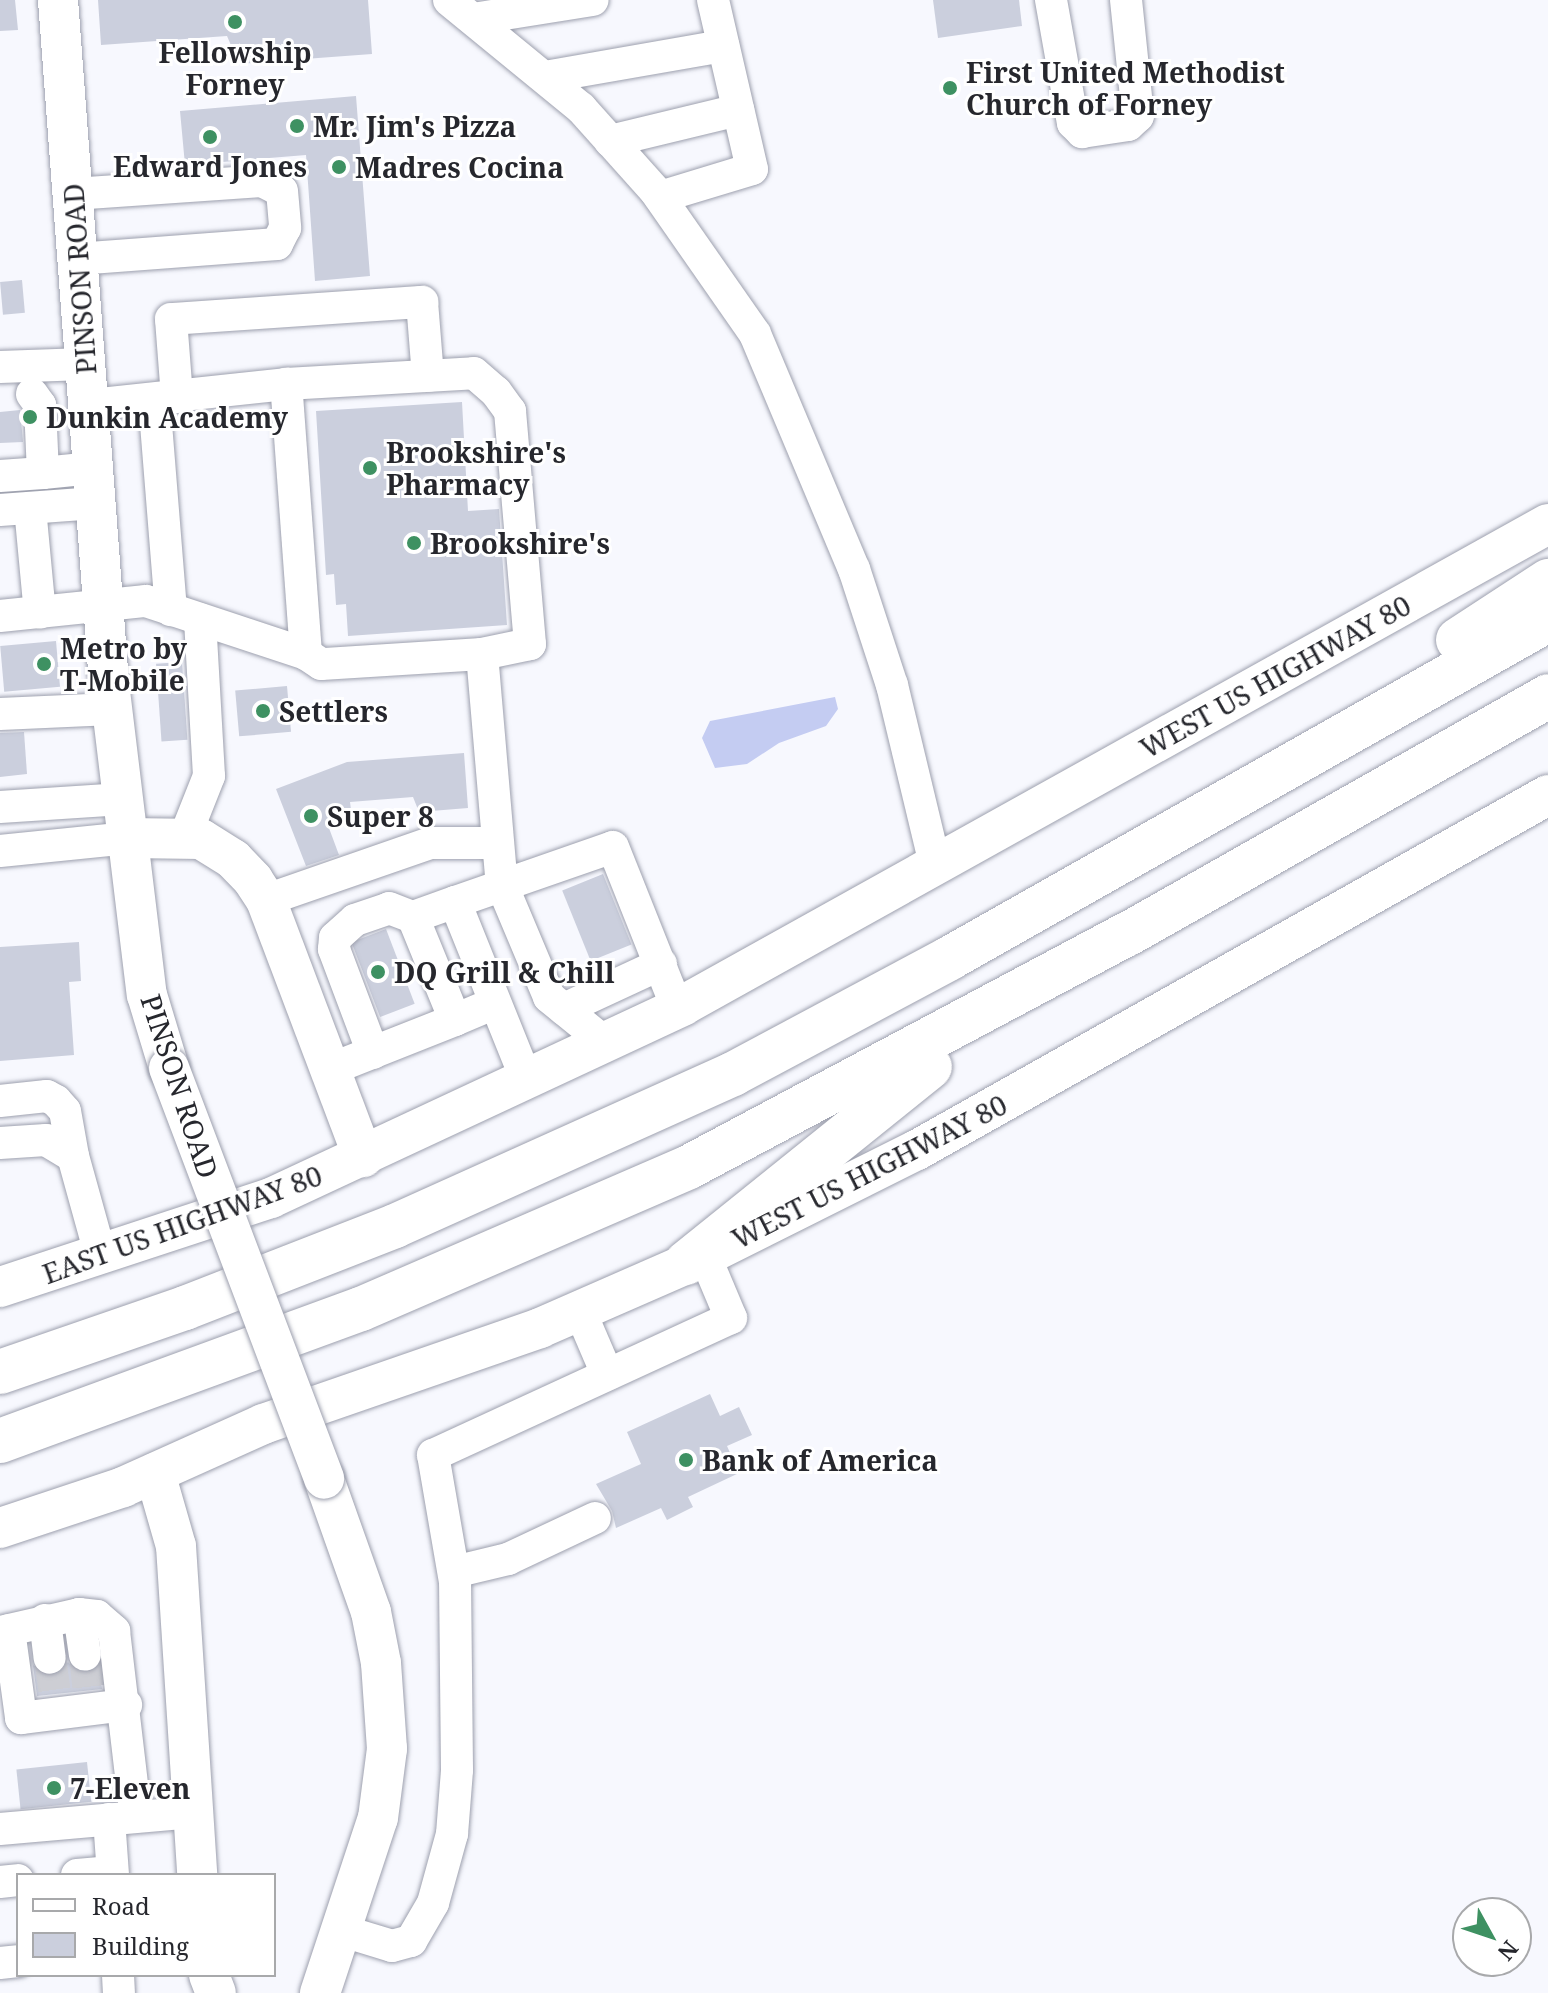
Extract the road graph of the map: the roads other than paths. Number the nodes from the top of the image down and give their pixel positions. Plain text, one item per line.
1 (58, 0) edge
2 (593, 0) edge
3 (713, 0) edge
4 (1051, 0) edge
5 (1126, 0) edge
6 (461, 9) edge
7 (723, 46) junction
8 (545, 77) junction
9 (738, 110) junction
10 (610, 141) junction
11 (73, 194) junction
12 (660, 197) junction
13 (77, 259) junction
14 (85, 364) junction
15 (0, 367) edge
16 (428, 376) junction
17 (286, 384) junction
18 (30, 390) junction
19 (165, 398) junction
20 (88, 405) junction
21 (39, 458) junction
22 (0, 476) edge
23 (94, 485) junction
24 (15, 509) edge
25 (1548, 524) edge
26 (1548, 581) edge
27 (103, 607) junction
28 (40, 613) junction
29 (186, 614) junction
30 (0, 616) edge
31 (1548, 620) edge
32 (306, 654) junction
33 (482, 654) junction
34 (1548, 696) edge
35 (112, 709) junction
36 (0, 714) edge
37 (1548, 795) edge
38 (123, 799) junction
39 (0, 807) edge
40 (128, 838) junction
41 (184, 839) junction
42 (497, 843) junction
43 (1143, 850) junction
44 (0, 851) edge
45 (935, 864) junction
46 (502, 885) junction
47 (266, 900) junction
48 (455, 902) junction
49 (413, 917) junction
50 (1128, 934) junction
51 (661, 964) junction
52 (495, 1003) junction
53 (677, 1008) junction
54 (564, 1009) junction
55 (455, 1020) junction
56 (602, 1040) junction
57 (373, 1053) junction
58 (331, 1069) junction
59 (525, 1076) junction
60 (0, 1101) edge
61 (0, 1143) edge
62 (73, 1156) junction
63 (363, 1157) junction
64 (101, 1257) junction
65 (695, 1259) junction
66 (0, 1287) edge
67 (580, 1311) junction
68 (0, 1372) edge
69 (607, 1374) junction
70 (0, 1441) edge
71 (155, 1473) junction
72 (595, 1518) dead end
73 (0, 1528) edge
74 (454, 1572) junction
75 (79, 1614) junction
76 (45, 1620) junction
77 (4, 1631) edge
78 (85, 1655) tunnel mouth
79 (50, 1658) tunnel mouth
80 (126, 1705) junction
81 (193, 1812) junction
82 (123, 1818) junction
83 (0, 1829) edge
84 (112, 1873) edge
85 (180, 1873) edge
86 (197, 1873) edge
87 (343, 1931) junction
88 (320, 1993) edge

1 - 11 main road, PINSON ROAD
2 - 6 street
3 - 7 street
4 - 5 street
6 - 8 street
7 - 8 street
7 - 9 street
8 - 10 street
9 - 10 street
9 - 12 street
10 - 12 street
11 - 13 main road, PINSON ROAD
11 - 13 street
12 - 45 street
13 - 14 main road, PINSON ROAD
14 - 18 street
14 - 20 main road, PINSON ROAD
15 - 18 street
16 - 17 street
16 - 19 street
16 - 33 street
17 - 19 street
17 - 32 street
18 - 21 street
19 - 20 street
19 - 29 street
20 - 23 main road, PINSON ROAD
21 - 22 street
21 - 23 street
23 - 24 street
23 - 27 main road, PINSON ROAD
24 - 28 street
25 - 45 main road, WEST US HIGHWAY 80
26 - 43 highway
27 - 28 street
27 - 29 street
27 - 35 main road, PINSON ROAD
28 - 30 street
29 - 32 street
29 - 41 street
31 - 43 highway
32 - 33 street
33 - 42 street
34 - 50 highway
35 - 36 street
35 - 38 main road, PINSON ROAD
37 - 65 main road, WEST US HIGHWAY 80
38 - 39 street
38 - 40 main road, PINSON ROAD
40 - 41 main road
40 - 44 street
40 - 87 main road, PINSON ROAD, bridge
41 - 47 main road
42 - 46 street
42 - 47 street
43 - 68 highway
45 - 53 main road, WEST US HIGHWAY 80
46 - 48 street
46 - 51 street
46 - 54 street
47 - 58 main road
48 - 49 street
48 - 52 street
49 - 55 street
49 - 57 street
50 - 65 highway
50 - 70 highway
51 - 53 street
51 - 54 street
52 - 55 street
52 - 59 street
53 - 56 main road, WEST US HIGHWAY 80
54 - 56 street
55 - 57 street
56 - 59 main road, WEST US HIGHWAY 80
57 - 58 street
58 - 63 main road
59 - 63 main road, WEST US HIGHWAY 80
60 - 62 street
61 - 62 street
62 - 64 street
63 - 64 main road, EAST US HIGHWAY 80
64 - 66 main road, EAST US HIGHWAY 80
65 - 67 main road, WEST US HIGHWAY 80
65 - 69 street
67 - 69 street
67 - 71 main road, WEST US HIGHWAY 80
69 - 74 street
71 - 73 main road
71 - 81 main road
72 - 74 street
74 - 87 street
75 - 76 street
75 - 78 street
75 - 80 street
76 - 77 street
76 - 79 street
77 - 80 street
80 - 82 street
81 - 82 street
81 - 85 main road
81 - 86 main road
82 - 83 street
82 - 84 street
87 - 88 main road, PINSON ROAD

